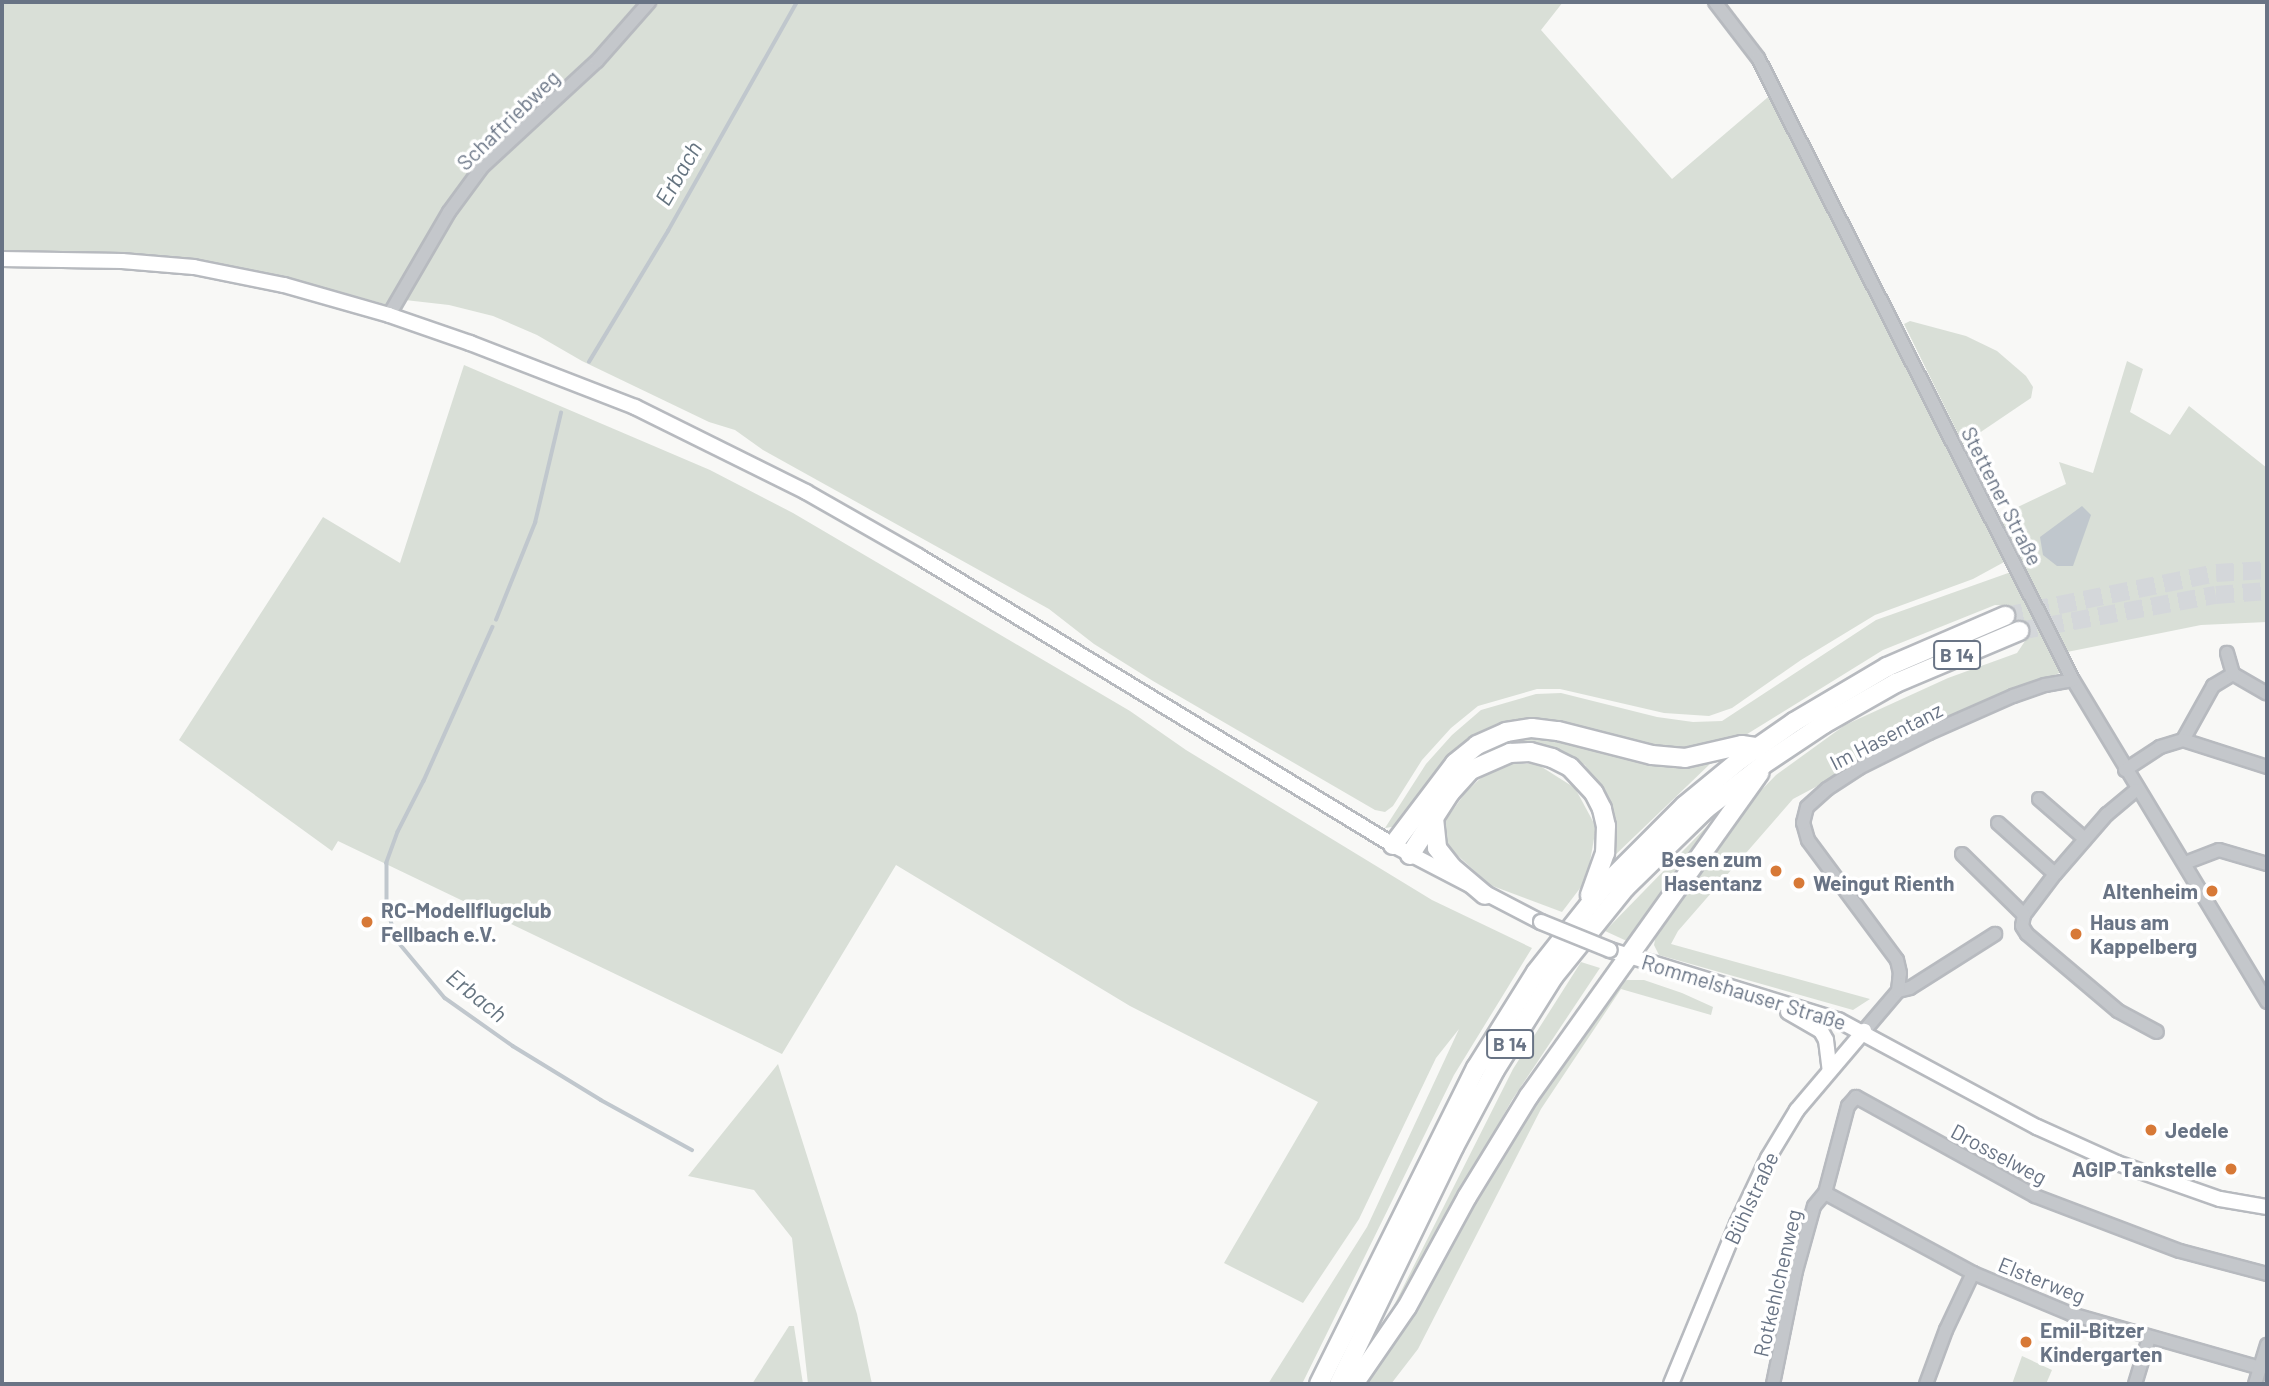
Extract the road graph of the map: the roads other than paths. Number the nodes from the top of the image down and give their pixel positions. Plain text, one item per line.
1 (649, 2) edge
2 (1715, 2) edge
3 (2, 258) edge
4 (389, 314) junction
5 (2005, 616) tunnel mouth
6 (2019, 631) tunnel mouth
7 (2227, 653) dead end
8 (2232, 674) junction
9 (2073, 680) junction
10 (2267, 694) edge
11 (2183, 740) junction
12 (1761, 755) junction
13 (2267, 767) edge
14 (2125, 770) junction
15 (2136, 790) junction
16 (2039, 799) dead end
17 (1434, 817) junction
18 (1998, 823) dead end
19 (2085, 839) junction
20 (1393, 845) junction
21 (1410, 855) junction
22 (1962, 855) dead end
23 (2185, 863) junction
24 (2267, 864) edge
25 (2055, 874) junction
26 (1485, 895) junction
27 (1585, 909) junction
28 (2024, 915) junction
29 (1995, 934) dead end
30 (1629, 956) junction
31 (2263, 985) edge
32 (1731, 988) junction
33 (1898, 991) junction
34 (2267, 1002) edge
35 (1864, 1031) junction
36 (2157, 1032) dead end
37 (1830, 1071) junction
38 (1825, 1193) junction
39 (2267, 1207) edge
40 (1973, 1273) junction
41 (2267, 1274) edge
42 (2149, 1338) junction
43 (2267, 1345) edge
44 (2260, 1368) junction
45 (1319, 1384) edge
46 (1339, 1384) edge
47 (1354, 1384) edge
48 (1671, 1384) edge
49 (1773, 1384) edge
50 (1926, 1384) edge
51 (2136, 1384) edge
52 (2255, 1384) edge

1 - 4 street, Schaftriebweg
2 - 9 street, Stettener Straße
3 - 4 main road, Rommelshauser Straße
4 - 20 main road, Rommelshauser Straße
5 - 12 highway, B 14
6 - 12 highway, B 14
7 - 8 street
8 - 10 street
8 - 11 street
9 - 14 street, Stettener Straße
9 - 33 street, Im Hasentanz
11 - 13 street
11 - 14 street
12 - 20 highway
12 - 27 highway, B 14
12 - 30 highway
12 - 46 highway, B 14
14 - 15 street, Stettener Straße
15 - 19 street
15 - 23 street, Stettener Straße
16 - 19 street
17 - 21 highway, B 14
17 - 26 highway
17 - 27 highway, B 14
18 - 25 street
19 - 25 street
20 - 21 main road, Rommelshauser Straße
21 - 26 main road, Rommelshauser Straße
22 - 28 street
23 - 24 street
23 - 31 street, Stettener Straße
25 - 28 street
26 - 30 main road, Rommelshauser Straße, bridge
27 - 45 highway, B 14
28 - 36 street
29 - 33 street
30 - 32 main road, Rommelshauser Straße
30 - 47 highway
31 - 34 street, Stettener Straße
32 - 35 main road, Rommelshauser Straße
32 - 37 main road
33 - 35 street
35 - 37 main road, Bühlstraße
35 - 39 main road, Rommelshauser Straße
37 - 48 main road, Bühlstraße
38 - 40 street, Elsterweg
38 - 41 street, Drosselweg
38 - 49 street, Rotkehlchenweg
40 - 42 street, Elsterweg
40 - 50 street
42 - 44 street, Elsterweg
42 - 51 street
43 - 44 street
44 - 52 street

